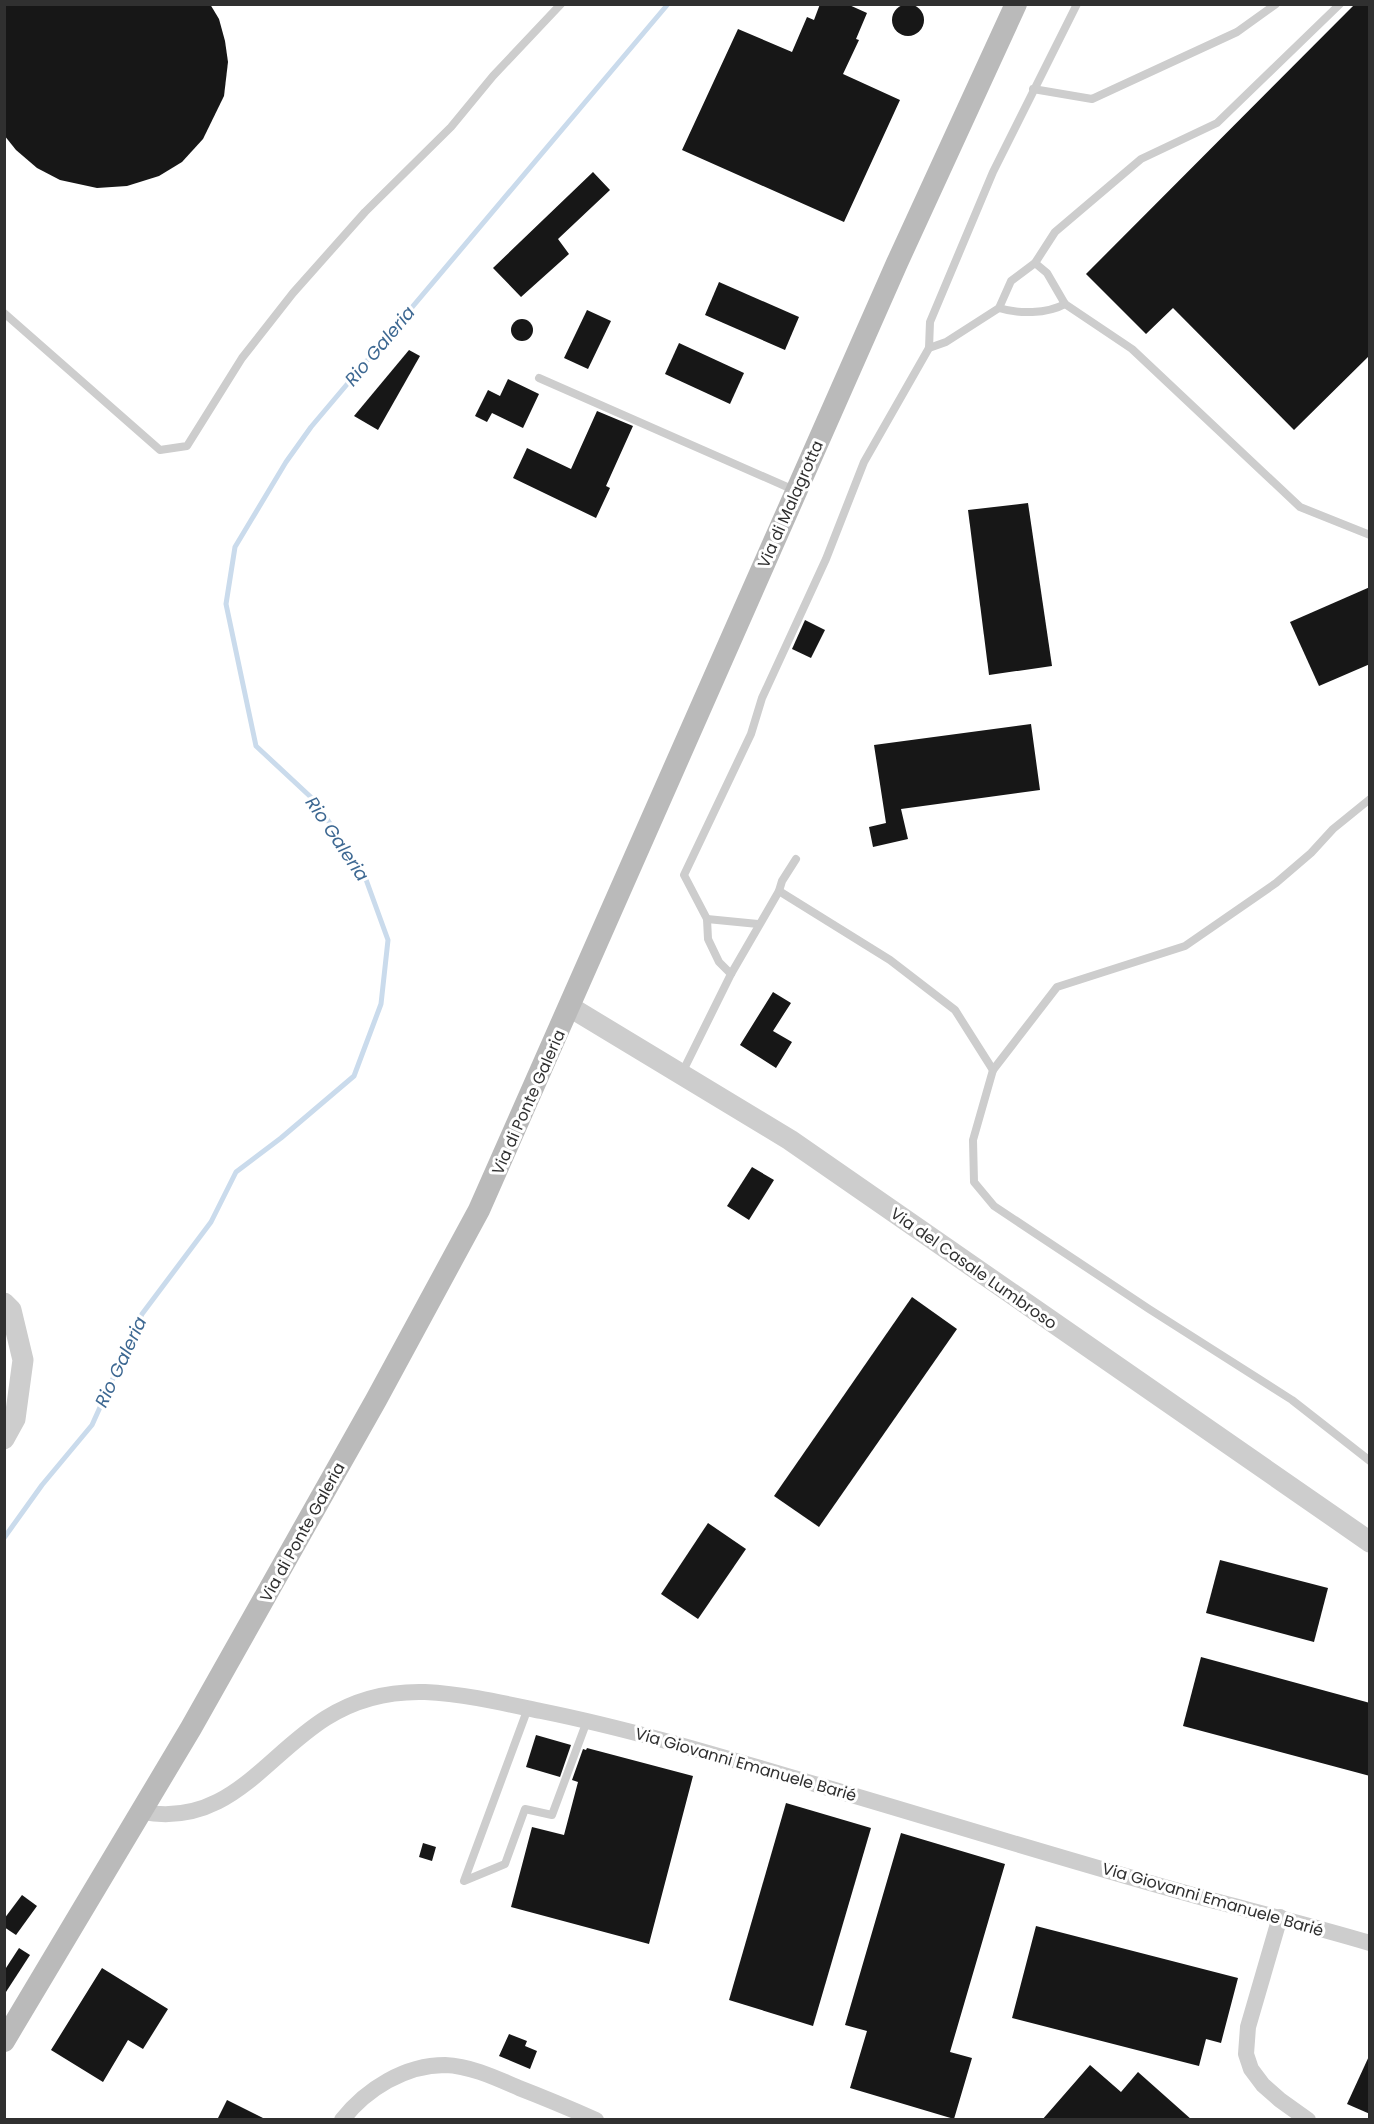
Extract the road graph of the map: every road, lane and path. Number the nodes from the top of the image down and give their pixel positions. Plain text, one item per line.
1 (561, 4) edge
2 (1016, 4) edge
3 (1077, 4) edge
4 (1276, 4) edge
5 (1340, 4) edge
6 (1033, 89) junction
7 (1035, 263) junction
8 (1065, 304) junction
9 (999, 308) junction
10 (4, 313) edge
11 (929, 348) junction
12 (539, 378) dead end
13 (796, 491) junction
14 (1370, 536) edge
15 (1370, 799) edge
16 (796, 859) dead end
17 (779, 891) junction
18 (707, 919) junction
19 (758, 924) junction
20 (731, 974) junction
21 (570, 1007) junction
22 (993, 1070) junction
23 (681, 1074) junction
24 (4, 1303) edge
25 (4, 1439) edge
26 (1370, 1461) edge
27 (1370, 1542) edge
28 (528, 1708) junction
29 (587, 1720) junction
30 (142, 1812) junction
31 (1280, 1917) junction
32 (1370, 1942) edge
33 (4, 2041) edge
34 (342, 2120) edge
35 (596, 2120) edge
36 (1308, 2120) edge

1 - 10 lane
2 - 13 main road, Via di Malagrotta
3 - 6 lane
4 - 6 lane
5 - 7 lane
6 - 11 lane
7 - 8 lane
7 - 9 lane
8 - 9 lane
8 - 14 lane
9 - 11 lane
11 - 18 lane
12 - 13 lane
13 - 21 main road, Via di Malagrotta
15 - 22 lane
16 - 17 lane
17 - 19 lane
17 - 22 lane
18 - 19 lane
18 - 20 lane
19 - 20 lane
20 - 23 lane
21 - 23 street, Via del Casale Lumbroso
21 - 30 main road, Via di Ponte Galeria
22 - 26 lane
23 - 27 street, Via del Casale Lumbroso
24 - 25 street
28 - 29 street, Via Giovanni Emanuele Barié
28 - 29 lane
28 - 30 street, Via Giovanni Emanuele Barié
29 - 31 street, Via Giovanni Emanuele Barié
30 - 33 main road, Via di Ponte Galeria
31 - 32 street, Via Giovanni Emanuele Barié
31 - 36 street
34 - 35 street

